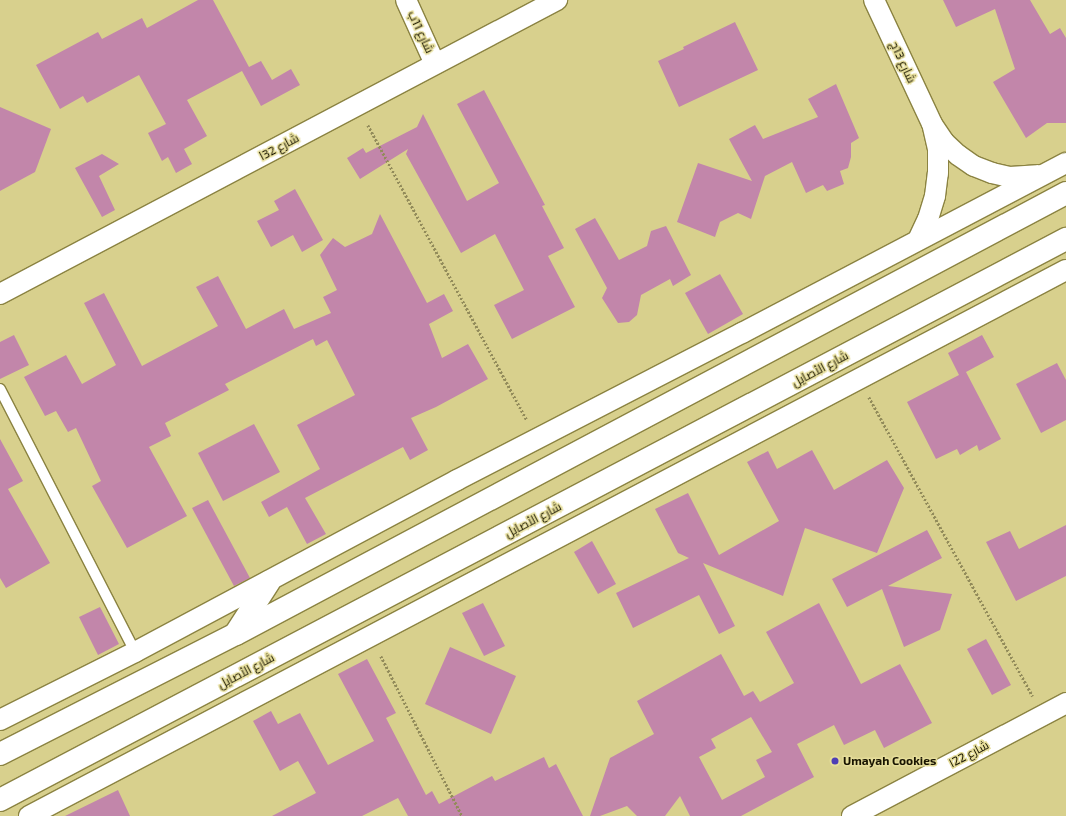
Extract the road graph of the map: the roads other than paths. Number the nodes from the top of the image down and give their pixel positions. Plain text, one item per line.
1 (406, 0) edge
2 (557, 0) edge
3 (874, 0) edge
4 (435, 64) junction
5 (932, 124) junction
6 (1066, 163) edge
7 (1048, 172) junction
8 (1066, 194) edge
9 (1066, 239) edge
10 (918, 240) junction
11 (1066, 270) edge
12 (0, 294) edge
13 (0, 389) edge
14 (269, 582) junction
15 (236, 634) junction
16 (135, 652) junction
17 (1066, 703) edge
18 (0, 720) edge
19 (0, 754) edge
20 (0, 800) edge
21 (29, 816) edge
22 (852, 816) edge

1 - 4 street, شارع 11ب
2 - 4 street, شارع 32ا
3 - 5 street, شارع 13ج
4 - 12 street, شارع 32ا
5 - 7 street, شارع 13ج
5 - 10 street, شارع 13ج
6 - 7 street
7 - 10 street
8 - 15 street
9 - 20 street, شارع الأصايل
10 - 14 street
11 - 21 street
13 - 16 lane
14 - 15 street
14 - 16 street
15 - 19 street
16 - 18 street
17 - 22 street, شارع 22ا

